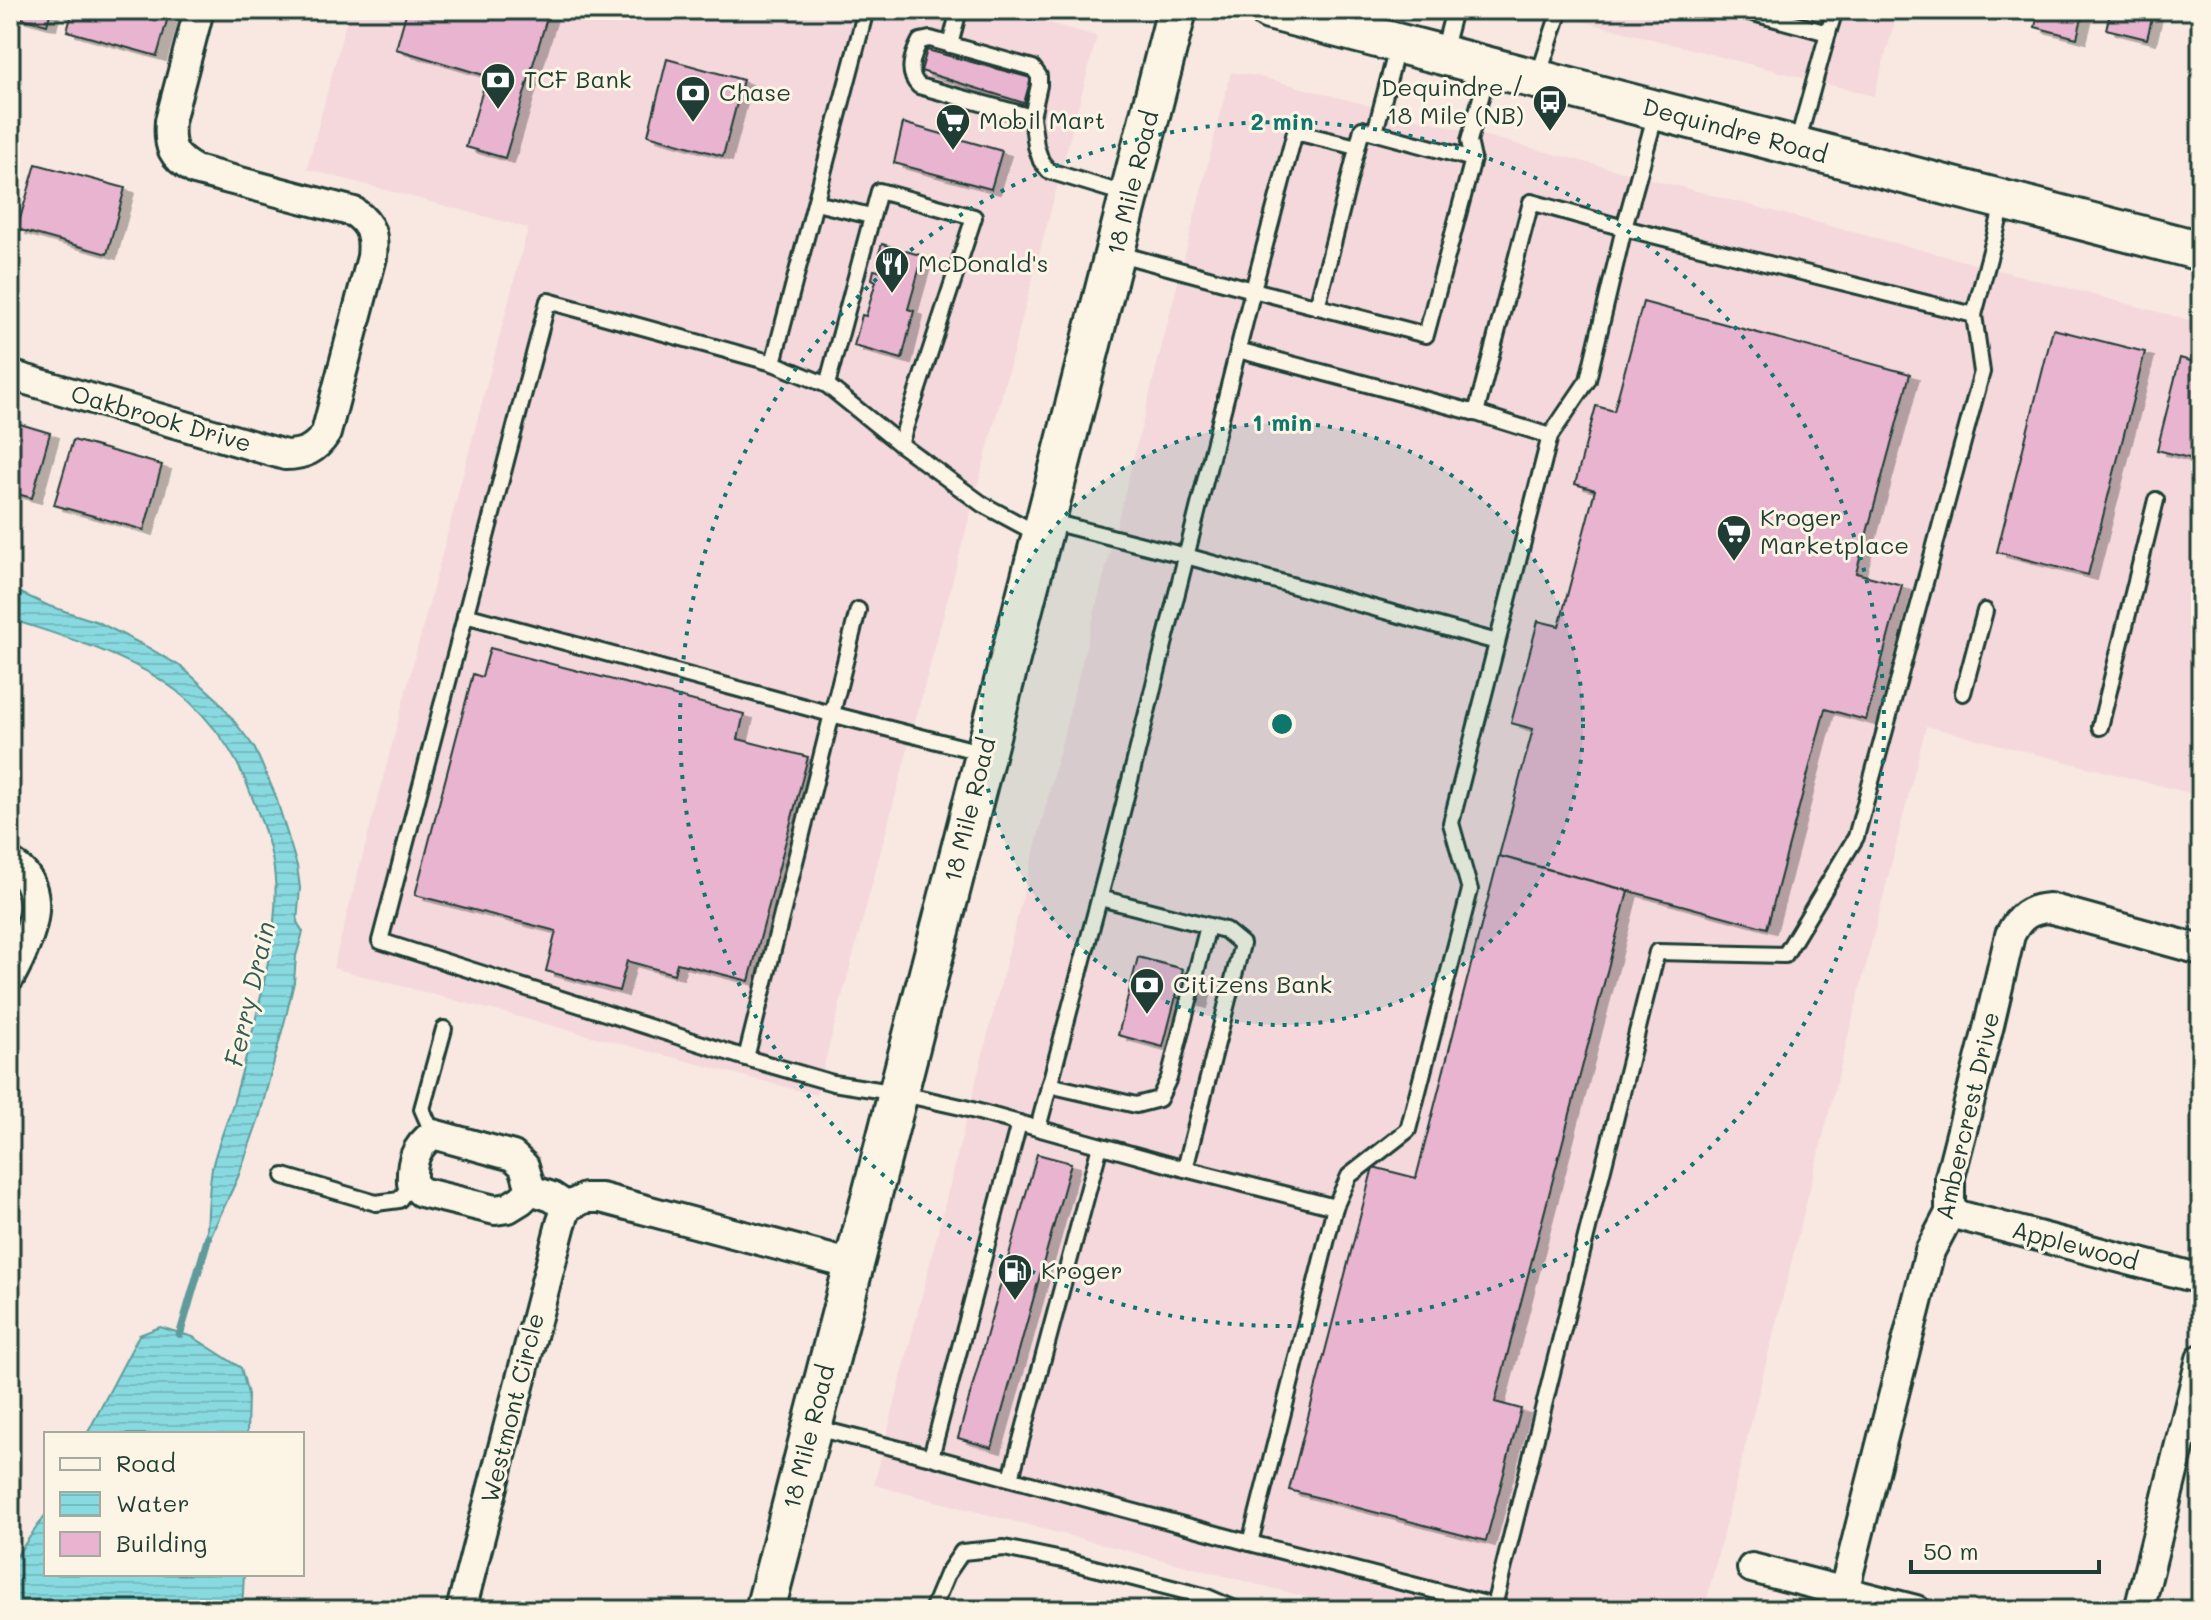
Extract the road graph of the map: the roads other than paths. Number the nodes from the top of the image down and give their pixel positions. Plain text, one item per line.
1 (199, 10) edge
2 (866, 10) edge
3 (959, 10) edge
4 (1177, 10) edge
5 (1269, 10) edge
6 (1454, 10) edge
7 (1560, 10) edge
8 (1835, 10) edge
9 (1751, 11) edge
10 (1828, 33) junction
11 (1398, 44) junction
12 (950, 45) junction
13 (1442, 55) junction
14 (1489, 68) junction
15 (1537, 80) junction
16 (1656, 111) junction
17 (1032, 117) junction
18 (1375, 132) junction
19 (1357, 147) junction
20 (1796, 147) junction
21 (1473, 159) junction
22 (1130, 195) junction
23 (2004, 201) junction
24 (816, 203) junction
25 (871, 216) junction
26 (1624, 228) junction
27 (2201, 251) edge
28 (1116, 252) junction
29 (1253, 290) junction
30 (1317, 307) junction
31 (1974, 315) junction
32 (1238, 350) junction
33 (773, 363) junction
34 (10, 375) edge
35 (827, 385) junction
36 (1476, 413) junction
37 (1550, 436) junction
38 (900, 444) junction
39 (2156, 500) dead end
40 (1042, 528) junction
41 (1186, 556) junction
42 (858, 610) dead end
43 (1985, 611) dead end
44 (465, 615) junction
45 (1497, 642) junction
46 (1963, 693) dead end
47 (831, 714) junction
48 (2100, 727) dead end
49 (984, 753) junction
50 (10, 863) edge
51 (1100, 898) junction
52 (1208, 926) junction
53 (2201, 950) edge
54 (10, 977) edge
55 (444, 1029) dead end
56 (746, 1058) junction
57 (1049, 1085) junction
58 (898, 1093) junction
59 (1019, 1123) junction
60 (1038, 1128) junction
61 (433, 1134) junction
62 (1100, 1146) junction
63 (1185, 1169) junction
64 (284, 1176) dead end
65 (412, 1183) junction
66 (531, 1190) junction
67 (567, 1207) junction
68 (1335, 1207) junction
69 (1950, 1213) junction
70 (853, 1265) junction
71 (2201, 1279) edge
72 (2201, 1359) edge
73 (812, 1427) junction
74 (931, 1457) junction
75 (1011, 1478) junction
76 (1250, 1543) junction
77 (1752, 1568) dead end
78 (1844, 1591) junction
79 (461, 1610) edge
80 (765, 1610) edge
81 (932, 1610) edge
82 (1237, 1610) edge
83 (1916, 1610) edge
84 (2139, 1610) edge

1 - 34 street, Oakbrook Drive
2 - 24 lane
3 - 12 lane
4 - 22 main road, 18 Mile Road
5 - 11 main road, Dequindre Road
6 - 13 lane
7 - 15 lane
8 - 10 lane
9 - 10 lane
10 - 20 lane
11 - 13 main road, Dequindre Road
11 - 18 lane
12 - 17 lane
12 - 17 lane
13 - 14 main road, Dequindre Road
14 - 15 main road, Dequindre Road
14 - 21 lane
15 - 16 main road, Dequindre Road
16 - 20 main road, Dequindre Road
16 - 26 lane
17 - 22 lane
18 - 19 lane
18 - 21 lane
19 - 29 lane
19 - 30 lane
20 - 23 main road, Dequindre Road
21 - 30 lane
22 - 28 main road, 18 Mile Road
23 - 27 main road, Dequindre Road
23 - 31 lane
24 - 25 lane
24 - 33 lane
25 - 35 lane
25 - 38 lane
26 - 31 lane
26 - 36 lane
26 - 37 lane
28 - 29 lane
28 - 40 main road, 18 Mile Road
29 - 30 lane
29 - 32 lane
31 - 76 lane
32 - 36 lane
32 - 41 lane
33 - 35 lane
33 - 44 lane
35 - 38 lane
36 - 37 lane
37 - 45 lane
38 - 40 lane
39 - 48 lane
40 - 41 lane
40 - 49 main road, 18 Mile Road
41 - 45 lane
41 - 51 lane
42 - 47 lane
43 - 46 lane
44 - 47 lane
44 - 56 lane
45 - 68 lane
47 - 49 lane
47 - 56 lane
49 - 58 main road, 18 Mile Road
50 - 54 street
51 - 52 lane
51 - 57 lane
52 - 57 lane
52 - 63 lane
53 - 69 street, Ambercrest Drive
55 - 61 lane
56 - 58 lane
57 - 60 lane
58 - 59 lane
58 - 70 main road, 18 Mile Road
59 - 60 lane
59 - 74 lane
60 - 62 lane
61 - 65 street
61 - 66 street
62 - 63 lane
62 - 75 lane
63 - 68 lane
64 - 65 lane
65 - 66 street
66 - 67 street
67 - 70 street
67 - 79 street, Westmont Circle
68 - 76 lane
69 - 71 street, Applewood
69 - 78 street, Ambercrest Drive
70 - 73 main road, 18 Mile Road
72 - 84 street
73 - 74 lane
73 - 80 main road, 18 Mile Road
74 - 75 lane
75 - 76 lane
77 - 78 street
78 - 83 street
81 - 82 lane

